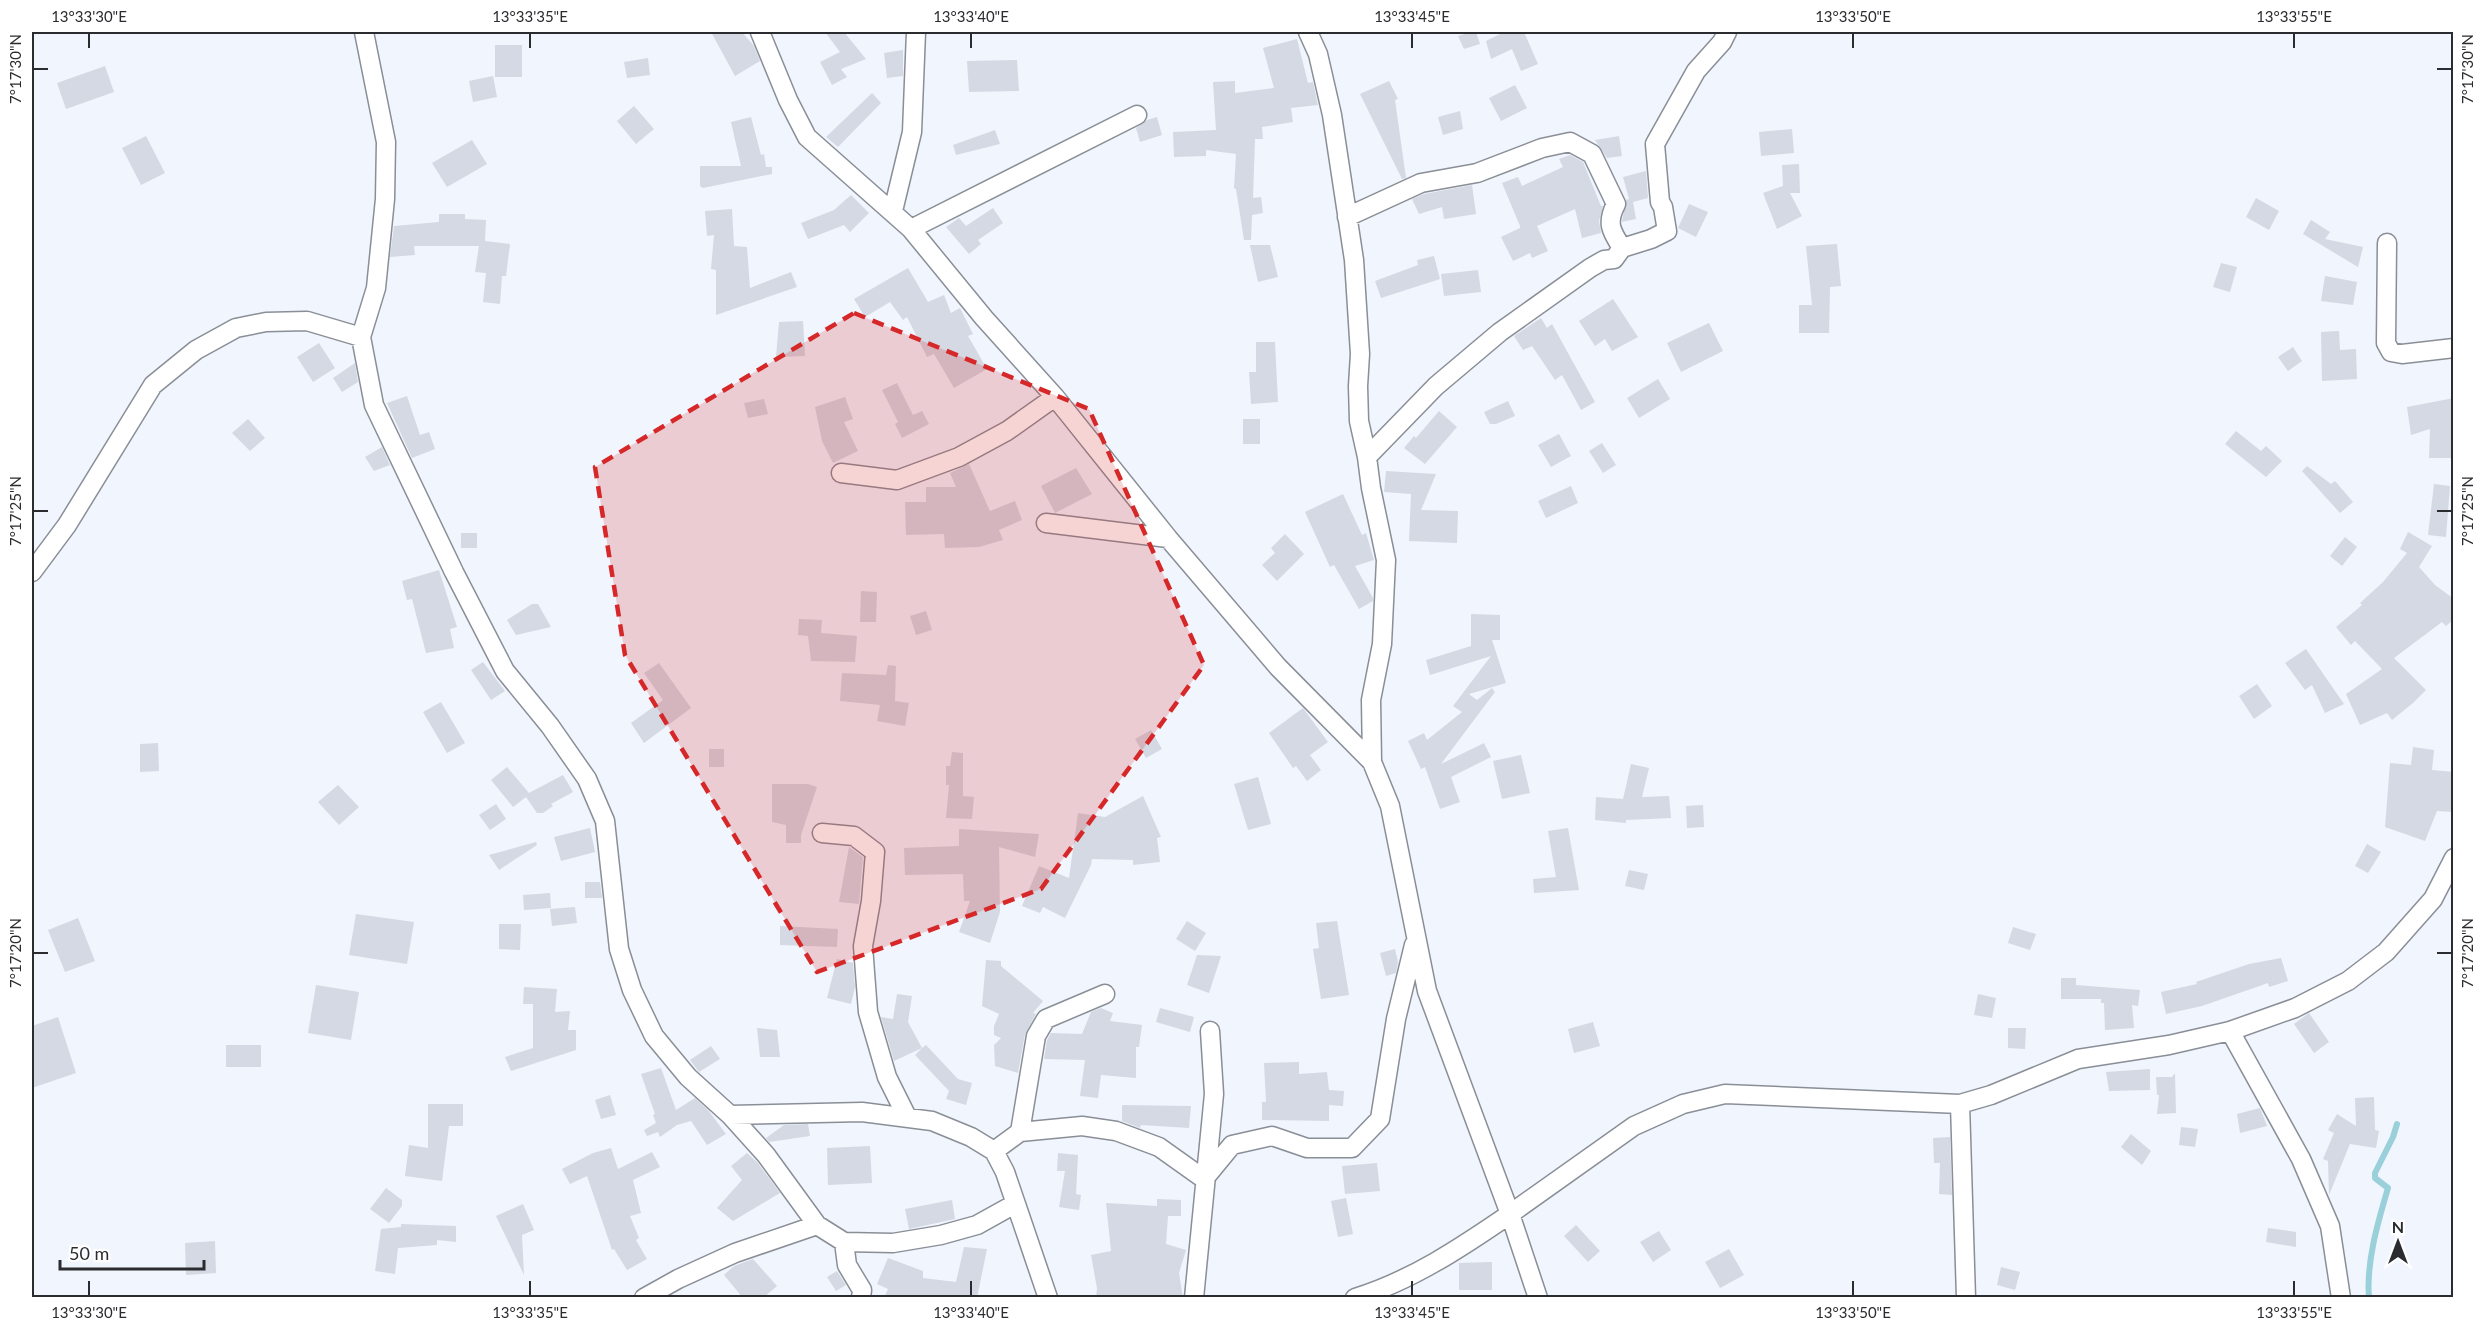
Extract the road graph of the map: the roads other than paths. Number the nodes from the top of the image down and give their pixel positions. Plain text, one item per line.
1 (364, 32) edge
2 (760, 32) edge
3 (916, 32) edge
4 (1308, 32) edge
5 (1727, 32) edge
6 (1137, 115) dead end
7 (893, 211) junction
8 (1347, 217) junction
9 (911, 229) junction
10 (2387, 243) dead end
11 (1622, 248) junction
12 (361, 337) junction
13 (2454, 348) edge
14 (1055, 398) junction
15 (1368, 457) junction
16 (841, 473) dead end
17 (1046, 523) dead end
18 (1168, 538) junction
19 (32, 572) edge
20 (1372, 762) junction
21 (822, 833) dead end
22 (2454, 858) edge
23 (1415, 941) junction
24 (1105, 994) dead end
25 (1210, 1031) dead end
26 (2230, 1031) junction
27 (1960, 1104) junction
28 (730, 1114) junction
29 (907, 1117) junction
30 (1020, 1132) junction
31 (994, 1151) junction
32 (1204, 1179) junction
33 (1015, 1204) junction
34 (1510, 1214) junction
35 (817, 1225) junction
36 (844, 1242) junction
37 (1363, 1297) edge
38 (644, 1298) edge
39 (861, 1298) edge
40 (1048, 1298) edge
41 (1194, 1298) edge
42 (1538, 1298) edge
43 (1966, 1298) edge
44 (2342, 1298) edge

1 - 12 street
2 - 7 street
3 - 7 street
4 - 8 street
5 - 11 street
6 - 9 street
7 - 9 street
8 - 11 street
8 - 15 street
9 - 14 street
10 - 13 street
11 - 15 street
12 - 19 street
12 - 28 street
14 - 16 street
14 - 18 street
15 - 20 street
17 - 18 street
18 - 20 street
20 - 23 street
21 - 29 street
22 - 26 street
23 - 32 street
23 - 34 street
24 - 30 street
25 - 32 street
26 - 27 street
26 - 44 street
27 - 34 street
27 - 43 street
28 - 29 street
28 - 35 street
29 - 31 street
30 - 31 street
30 - 32 street
31 - 33 street
32 - 41 street
33 - 36 street
33 - 40 street
34 - 37 street
34 - 42 street
35 - 36 street
35 - 38 street
36 - 39 street

